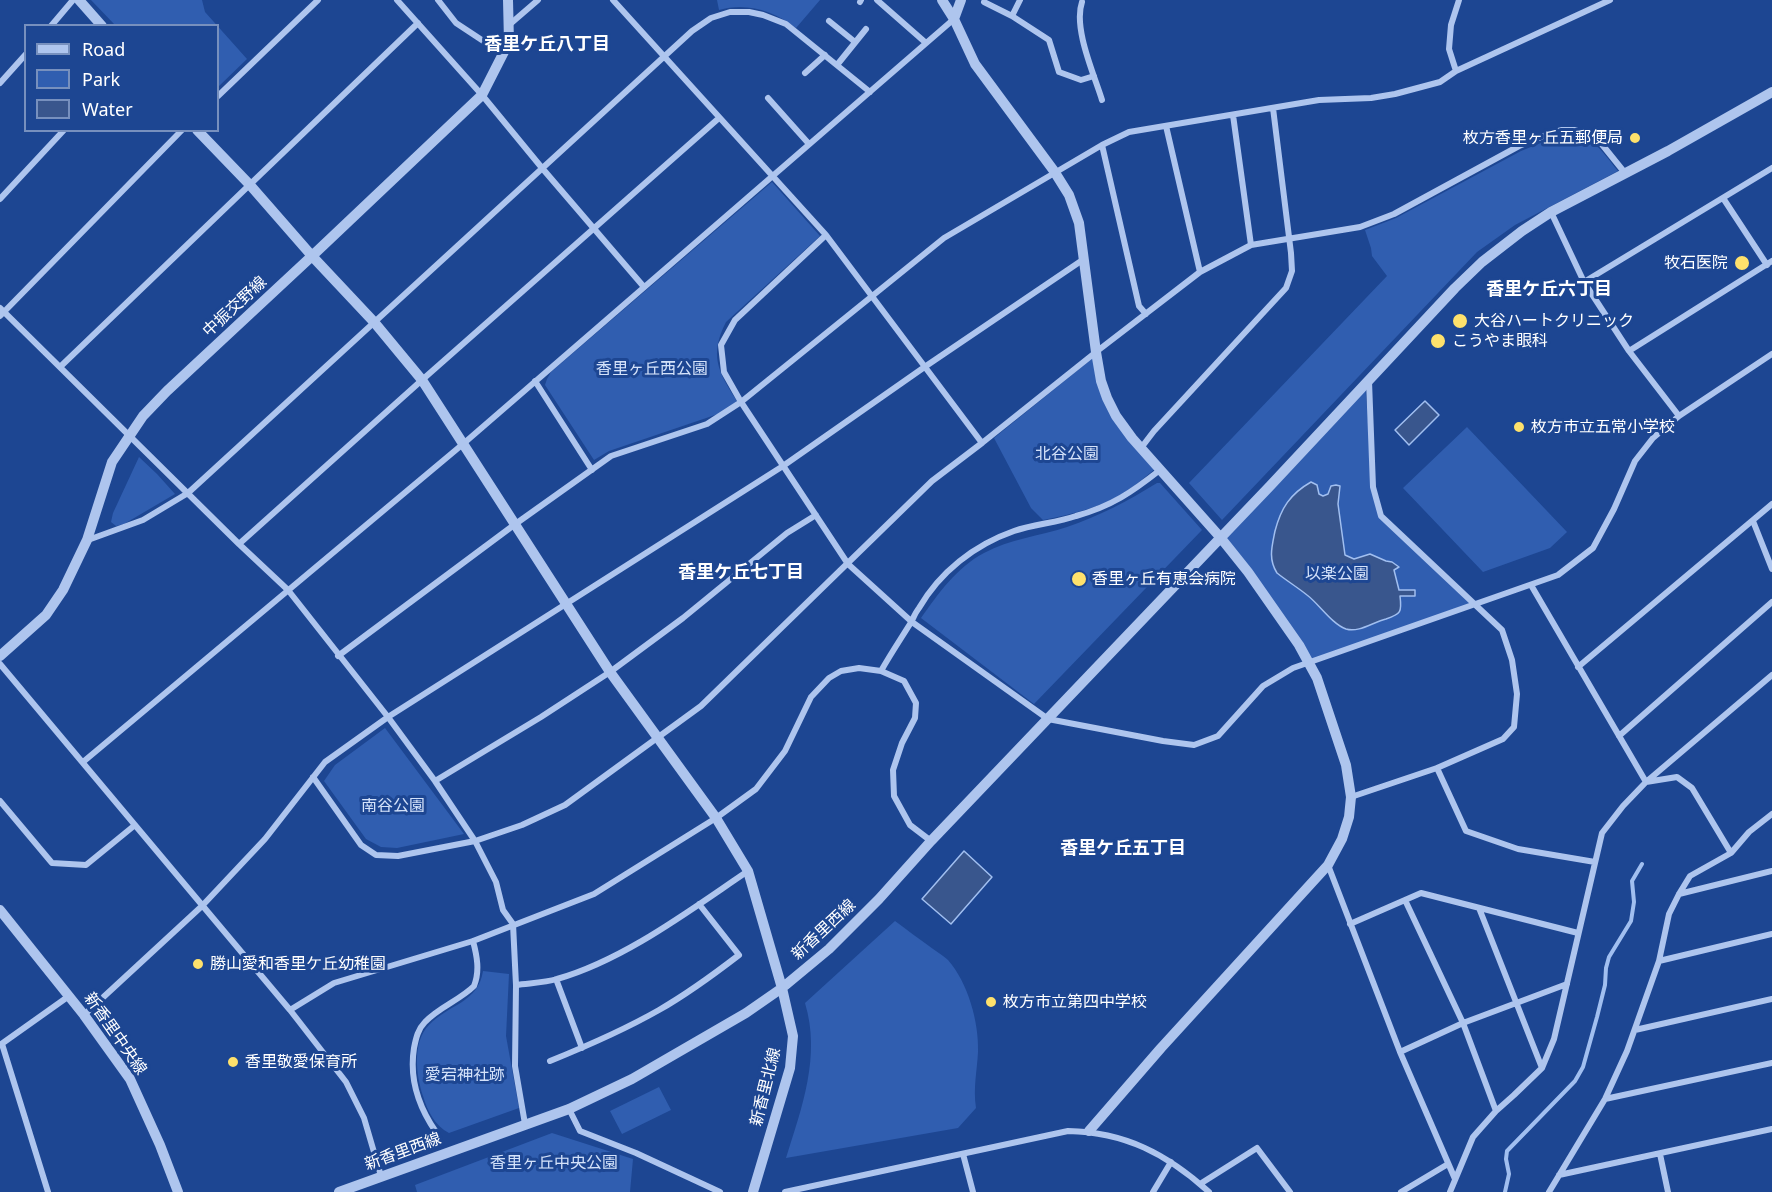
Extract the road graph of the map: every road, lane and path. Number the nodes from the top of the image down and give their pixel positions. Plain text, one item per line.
1 (73, 0) edge
2 (79, 0) edge
3 (318, 0) edge
4 (397, 0) edge
5 (438, 0) edge
6 (508, 0) edge
7 (538, 0) edge
8 (614, 0) edge
9 (877, 0) edge
10 (961, 0) edge
11 (1020, 0) edge
12 (1459, 0) edge
13 (1610, 0) edge
14 (1081, 1) edge
15 (984, 2) dead end
16 (949, 7) edge
17 (1012, 16) junction
18 (829, 21) dead end
19 (418, 23) junction
20 (53, 24) edge
21 (100, 24) edge
22 (508, 25) junction
23 (866, 28) dead end
24 (855, 42) junction
25 (926, 43) junction
26 (503, 54) junction
27 (825, 55) junction
28 (24, 56) edge
29 (664, 56) junction
30 (837, 65) junction
31 (1456, 71) junction
32 (805, 73) dead end
33 (1094, 76) junction
34 (0, 83) edge
35 (870, 92) junction
36 (1772, 92) edge
37 (219, 95) edge
38 (482, 95) junction
39 (768, 98) dead end
40 (1102, 100) dead end
41 (1273, 108) junction
42 (1233, 115) junction
43 (719, 118) junction
44 (1166, 126) junction
45 (62, 132) edge
46 (180, 132) edge
47 (199, 132) edge
48 (809, 144) junction
49 (1102, 145) junction
50 (542, 168) junction
51 (1772, 168) edge
52 (1054, 171) junction
53 (1625, 173) junction
54 (772, 176) junction
55 (250, 185) junction
56 (1723, 198) junction
57 (0, 199) edge
58 (1551, 212) junction
59 (594, 228) junction
60 (826, 235) junction
61 (1289, 239) junction
62 (1251, 245) junction
63 (312, 256) junction
64 (1084, 259) junction
65 (1769, 263) edge
66 (1200, 272) junction
67 (1584, 282) junction
68 (644, 287) junction
69 (872, 296) junction
70 (1, 312) edge
71 (1146, 314) junction
72 (374, 322) junction
73 (1629, 351) junction
74 (1096, 352) junction
75 (1772, 354) edge
76 (926, 366) junction
77 (60, 367) junction
78 (422, 380) junction
79 (535, 381) junction
80 (1369, 381) junction
81 (741, 402) junction
82 (1678, 416) junction
83 (130, 436) junction
84 (463, 444) junction
85 (982, 444) junction
86 (1141, 448) junction
87 (783, 466) junction
88 (592, 470) junction
89 (1160, 470) junction
90 (188, 493) junction
91 (1772, 504) edge
92 (816, 515) junction
93 (1753, 521) junction
94 (514, 525) junction
95 (1220, 537) junction
96 (87, 540) junction
97 (239, 544) junction
98 (848, 564) junction
99 (1772, 569) edge
100 (1531, 585) junction
101 (288, 590) junction
102 (1772, 602) edge
103 (566, 603) junction
104 (1475, 604) junction
105 (912, 622) junction
106 (0, 656) edge
107 (338, 656) junction
108 (1309, 661) junction
109 (0, 664) edge
110 (1578, 667) junction
111 (610, 672) junction
112 (882, 672) junction
113 (1772, 675) edge
114 (388, 717) junction
115 (1048, 719) junction
116 (1619, 736) junction
117 (657, 738) junction
118 (82, 762) junction
119 (1437, 768) junction
120 (313, 777) junction
121 (435, 781) junction
122 (1646, 782) junction
123 (1351, 797) junction
124 (0, 801) edge
125 (1772, 814) edge
126 (716, 818) junction
127 (135, 825) junction
128 (475, 841) junction
129 (931, 841) junction
130 (1731, 853) junction
131 (1595, 862) junction
132 (1328, 865) junction
133 (748, 871) junction
134 (1772, 871) edge
135 (1679, 894) junction
136 (1406, 900) junction
137 (699, 904) junction
138 (202, 906) junction
139 (1479, 908) junction
140 (0, 910) edge
141 (513, 924) junction
142 (1350, 924) junction
143 (1578, 933) junction
144 (1772, 934) edge
145 (473, 941) junction
146 (1659, 961) junction
147 (556, 979) junction
148 (1567, 984) junction
149 (516, 986) junction
150 (782, 988) junction
151 (69, 996) junction
152 (1772, 999) edge
153 (1515, 1004) junction
154 (290, 1010) junction
155 (84, 1015) junction
156 (1463, 1023) junction
157 (1635, 1030) junction
158 (1, 1045) edge
159 (582, 1048) junction
160 (1400, 1052) junction
161 (550, 1061) dead end
162 (1772, 1063) edge
163 (1542, 1068) junction
164 (1605, 1099) junction
165 (569, 1109) junction
166 (1496, 1111) junction
167 (525, 1124) junction
168 (1772, 1129) edge
169 (1089, 1131) junction
170 (436, 1132) dead end
171 (963, 1154) junction
172 (1660, 1154) junction
173 (1171, 1162) junction
174 (1448, 1164) junction
175 (1558, 1175) junction
176 (381, 1176) junction
177 (1455, 1179) junction
178 (1200, 1184) junction
179 (48, 1192) edge
180 (178, 1192) edge
181 (339, 1192) edge
182 (720, 1192) edge
183 (753, 1192) edge
184 (785, 1192) edge
185 (973, 1192) edge
186 (1154, 1192) edge
187 (1209, 1192) edge
188 (1290, 1192) edge
189 (1401, 1192) edge
190 (1450, 1192) edge
191 (1549, 1192) edge
192 (1668, 1192) edge

1 - 20 street
2 - 21 street
3 - 37 street
4 - 19 street
5 - 26 street
6 - 22 street, 中振交野線
7 - 22 street
8 - 29 street
9 - 25 street
10 - 16 street
11 - 17 street
12 - 31 street
13 - 31 street
14 - 33 street
15 - 17 street
16 - 25 street
16 - 52 street
17 - 33 street
18 - 24 street
19 - 38 street
19 - 55 street
22 - 26 street, 中振交野線
23 - 24 street
24 - 30 street
25 - 35 street
26 - 38 street, 中振交野線
27 - 29 street
27 - 30 street
27 - 32 street
28 - 34 street
29 - 43 street
29 - 50 street
30 - 35 street
31 - 41 street
33 - 40 street
35 - 48 street
36 - 53 street, 新香里西線
38 - 50 street
38 - 63 street, 中振交野線
39 - 48 street
41 - 42 street
41 - 61 street
42 - 44 street
42 - 62 street
43 - 54 street
43 - 59 street
44 - 49 street
44 - 66 street
45 - 57 street
46 - 70 street
47 - 55 street, 新香里北線
48 - 54 street
49 - 52 street
49 - 71 street
50 - 59 street
50 - 72 street
51 - 56 street
52 - 64 street
52 - 69 street
53 - 58 street, 新香里西線
53 - 61 street
54 - 60 street
54 - 68 street
55 - 63 street, 新香里北線
55 - 77 street
56 - 65 street
56 - 67 street
58 - 67 street
58 - 80 street, 新香里西線
59 - 68 street
59 - 78 street
60 - 69 street
60 - 81 street
61 - 62 street
61 - 86 street
62 - 66 street
63 - 72 street, 新香里北線
63 - 83 street, 中振交野線
64 - 74 street
64 - 76 street
65 - 73 street
66 - 71 street
67 - 73 street
68 - 79 street
69 - 76 street
69 - 81 street
70 - 77 street
71 - 74 street
72 - 78 street, 新香里北線
72 - 90 street
73 - 82 street
74 - 85 street
74 - 86 street
75 - 82 street
76 - 85 street
76 - 87 street
77 - 83 street
78 - 84 street, 新香里北線
78 - 97 street
79 - 84 street
79 - 88 street
80 - 95 street, 新香里西線
80 - 104 street
81 - 87 street
81 - 88 street
82 - 100 street
83 - 90 street
83 - 96 street, 中振交野線
84 - 94 street, 新香里北線
84 - 101 street
85 - 98 street
86 - 89 street
87 - 92 street
87 - 103 street
88 - 94 street
89 - 95 street
89 - 105 street
90 - 96 street
90 - 97 street
91 - 93 street
92 - 98 street
92 - 111 street
93 - 99 street
93 - 110 street
94 - 103 street, 新香里北線
94 - 107 street
95 - 108 street
95 - 115 street, 新香里西線
96 - 106 street, 中振交野線
97 - 101 street
98 - 105 street
98 - 117 street
100 - 104 street
100 - 110 street
101 - 107 street
101 - 118 street
102 - 116 street
103 - 111 street, 新香里北線
103 - 114 street
104 - 108 street
104 - 119 street
105 - 112 street
105 - 115 street
107 - 114 street
108 - 115 street
108 - 123 street
109 - 118 street
110 - 116 street
111 - 117 street, 新香里北線
111 - 121 street
112 - 126 street
112 - 129 street
113 - 122 street
114 - 120 street
114 - 121 street
115 - 129 street, 新香里西線
116 - 122 street
117 - 126 street, 新香里北線
117 - 128 street
118 - 127 street
119 - 123 street
119 - 131 street
120 - 128 street
120 - 138 street
121 - 128 street
122 - 130 street
122 - 131 street
123 - 132 street
124 - 127 street
125 - 130 street
126 - 133 street, 新香里北線
126 - 141 street
127 - 138 street
128 - 141 street
129 - 150 street, 新香里西線
130 - 135 street
131 - 143 street
132 - 142 street
132 - 169 street
133 - 137 street
133 - 150 street, 新香里北線
134 - 135 street
135 - 146 street
136 - 139 street
136 - 142 street
136 - 156 street
137 - 147 street
137 - 159 street
138 - 154 street
138 - 155 street
139 - 143 street
139 - 153 street
140 - 151 street, 新香里中央線
141 - 145 street
141 - 149 street
142 - 160 street
143 - 148 street
144 - 146 street
145 - 154 street
145 - 170 street
146 - 157 street
147 - 149 street
147 - 159 street
148 - 153 street
148 - 163 street
149 - 167 street
150 - 165 street, 新香里西線
150 - 183 street, 新香里北線
151 - 155 street, 新香里中央線
151 - 158 street
152 - 157 street
153 - 156 street
153 - 163 street
154 - 176 street
155 - 180 street, 新香里中央線
156 - 160 street
156 - 166 street
157 - 164 street
158 - 179 street
159 - 161 street
160 - 174 street
162 - 164 street
163 - 166 street
164 - 175 street
165 - 167 street, 新香里西線
165 - 182 street
166 - 177 street
167 - 176 street, 新香里西線
168 - 172 street
169 - 171 street
169 - 173 street
171 - 184 street
171 - 185 street
172 - 175 street
172 - 192 street
173 - 178 street
173 - 186 street
174 - 177 street
174 - 189 street
175 - 191 street
176 - 181 street, 新香里西線
177 - 190 street
178 - 187 street
178 - 188 street

